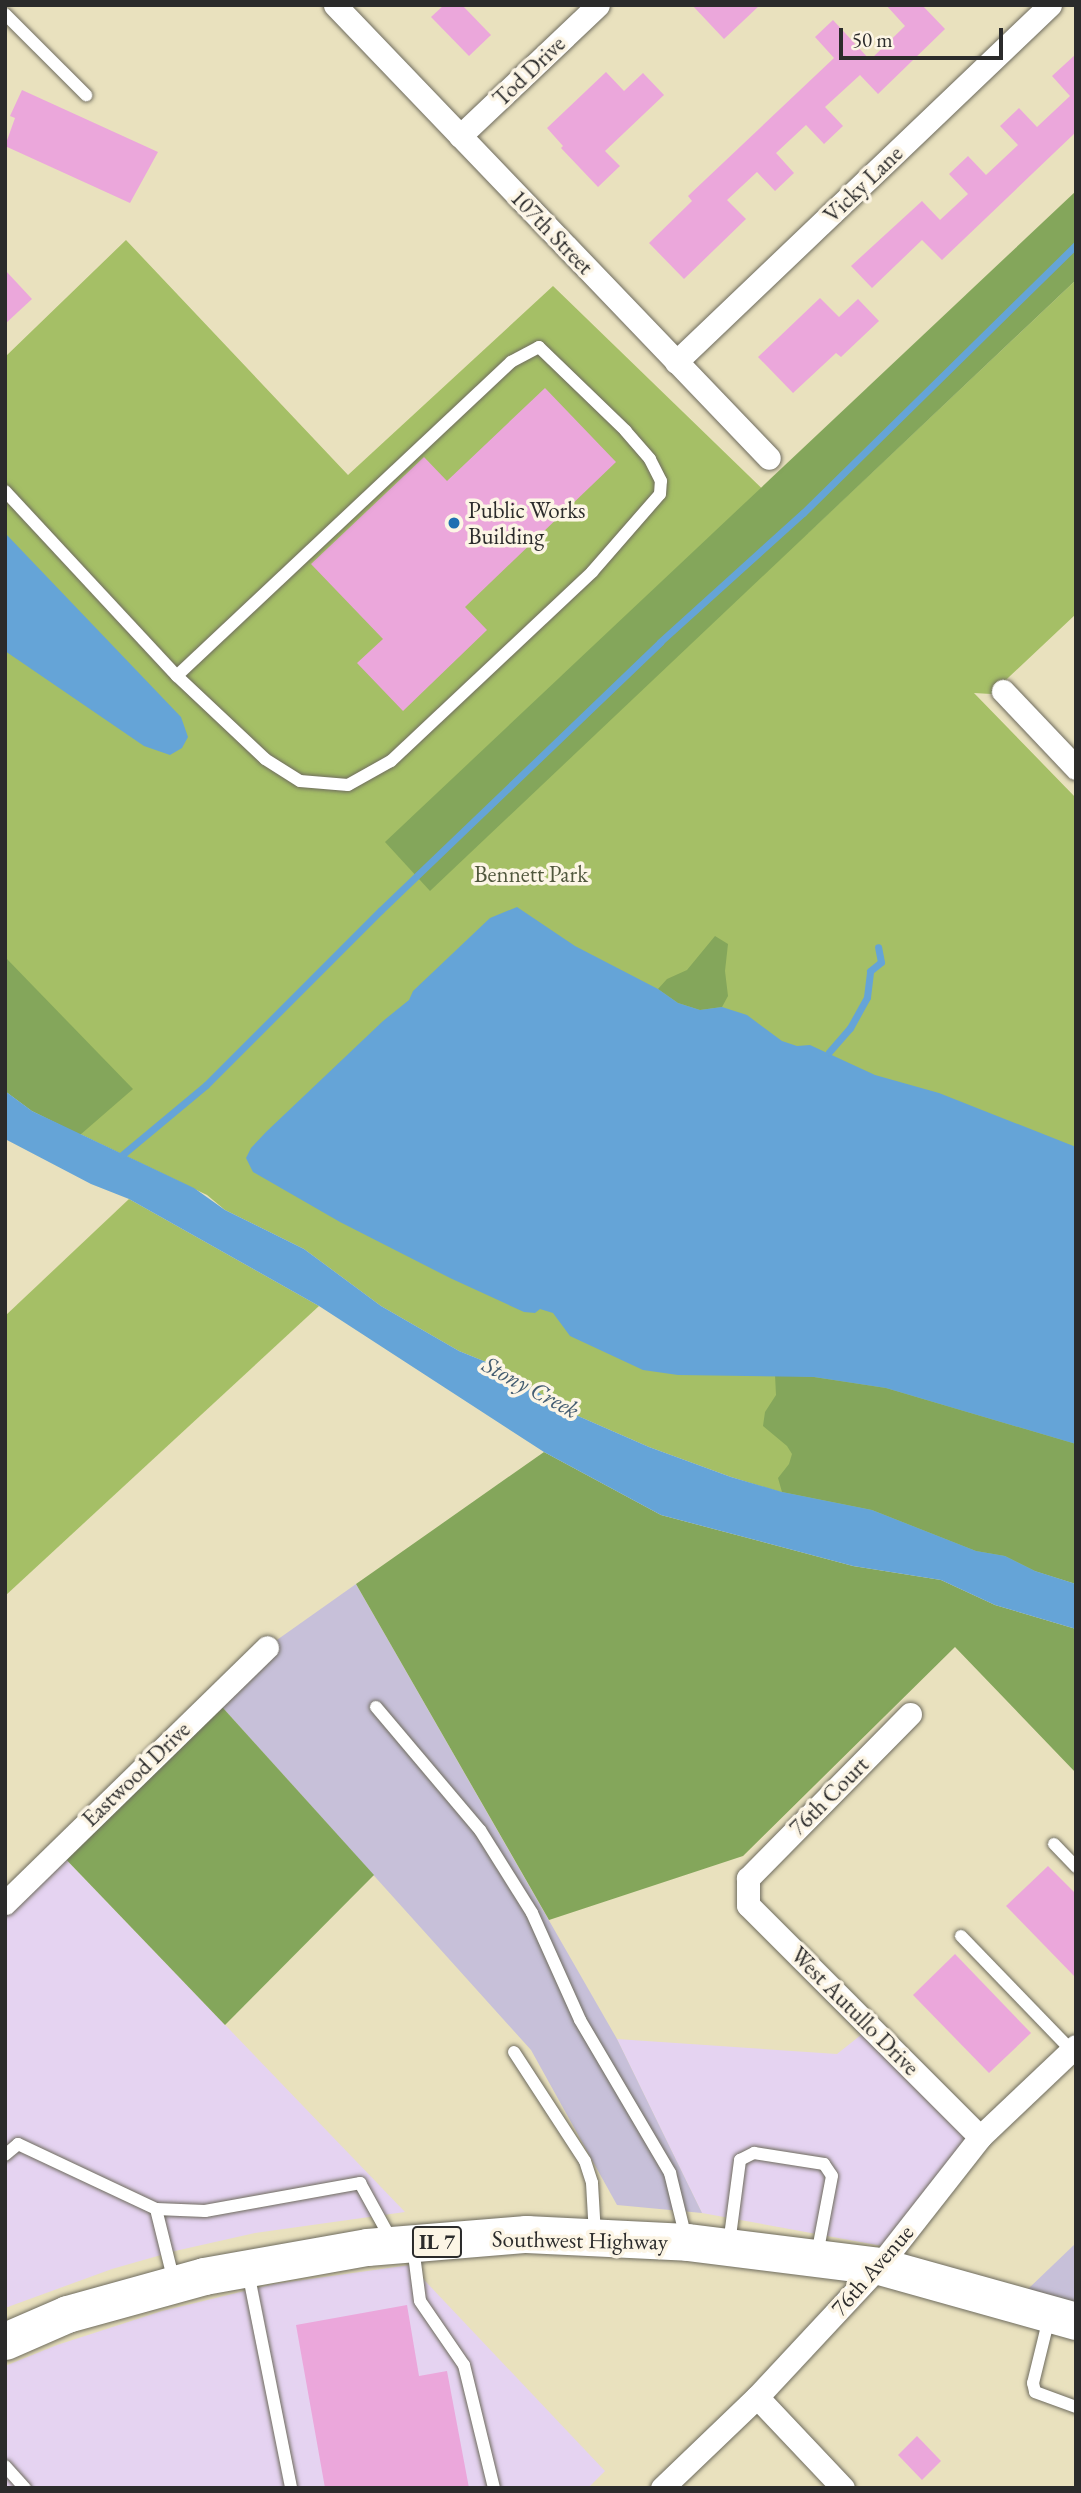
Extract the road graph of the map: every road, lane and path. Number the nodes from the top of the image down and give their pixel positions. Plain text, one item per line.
1 (335, 5) edge
2 (598, 5) edge
3 (1050, 5) edge
4 (5, 14) edge
5 (86, 95) dead end
6 (460, 136) junction
7 (676, 362) junction
8 (769, 458) dead end
9 (5, 491) edge
10 (177, 676) junction
11 (1003, 691) dead end
12 (1076, 768) edge
13 (267, 1647) dead end
14 (376, 1707) dead end
15 (910, 1714) dead end
16 (1054, 1844) dead end
17 (1076, 1867) edge
18 (748, 1878) joint
19 (5, 1903) edge
20 (961, 1936) dead end
21 (1073, 2048) edge
22 (513, 2052) dead end
23 (980, 2137) junction
24 (5, 2155) edge
25 (156, 2209) junction
26 (595, 2238) junction
27 (687, 2242) junction
28 (403, 2244) junction
29 (729, 2247) junction
30 (817, 2258) junction
31 (879, 2266) junction
32 (247, 2269) junction
33 (174, 2285) junction
34 (1063, 2318) edge
35 (5, 2341) edge
36 (757, 2396) junction
37 (1076, 2407) edge
38 (5, 2466) edge
39 (25, 2488) edge
40 (291, 2488) edge
41 (494, 2488) edge
42 (662, 2488) edge
43 (843, 2488) edge

1 - 6 street, 107th Street
2 - 6 street, Tod Drive
3 - 7 street, Vicky Lane
4 - 5 lane
6 - 7 street, 107th Street
7 - 8 street, 107th Street
9 - 10 lane
10 - 10 lane
11 - 12 street
13 - 19 street, Eastwood Drive
14 - 27 lane
15 - 18 street, 76th Court
16 - 17 lane
18 - 23 street, West Autullo Drive
20 - 21 lane
21 - 23 street, 76th Avenue
22 - 26 lane
23 - 31 street, 76th Avenue
24 - 25 lane
25 - 28 lane
25 - 33 lane
26 - 27 main road, Southwest Highway / IL 7
26 - 28 main road, Southwest Highway / IL 7
27 - 29 main road, Southwest Highway / IL 7
28 - 32 main road, Southwest Highway / IL 7
28 - 41 lane
29 - 30 main road, Southwest Highway / IL 7
29 - 30 lane
30 - 31 main road, Southwest Highway / IL 7
31 - 34 main road, Southwest Highway / IL 7
31 - 36 street, 76th Avenue
32 - 33 main road, Southwest Highway / IL 7
32 - 40 lane
33 - 35 main road, Southwest Highway / IL 7
34 - 37 lane
36 - 42 street, 76th Avenue
36 - 43 street
38 - 39 lane

